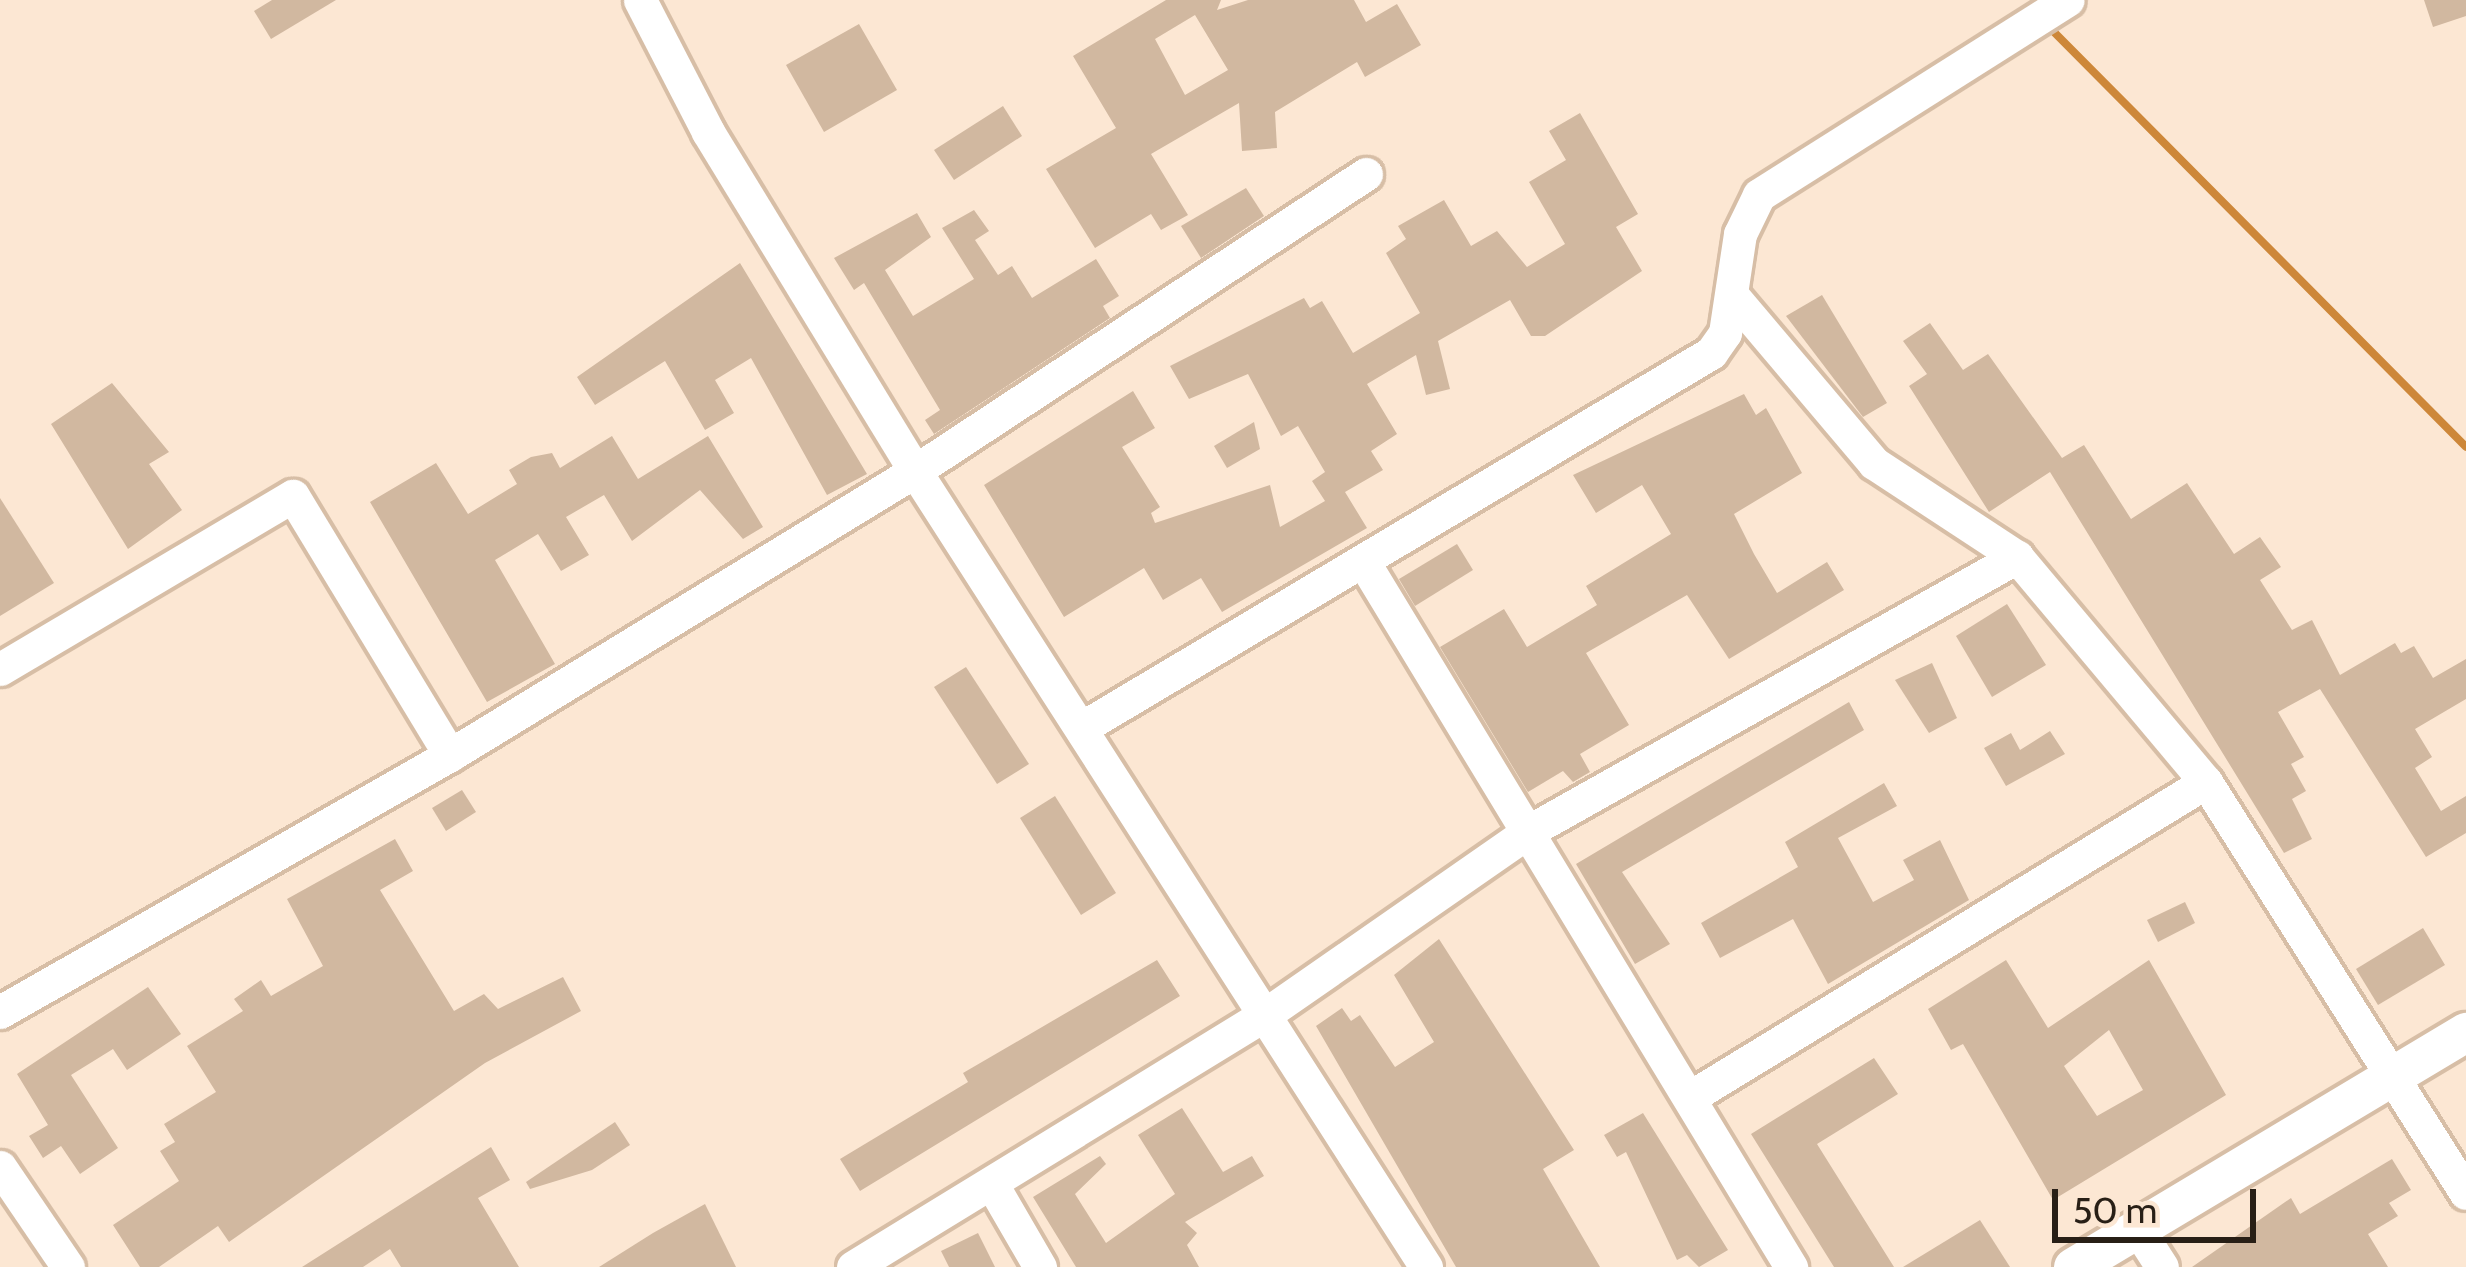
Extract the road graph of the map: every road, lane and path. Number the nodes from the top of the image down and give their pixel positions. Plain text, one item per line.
1 (640, 0) edge
2 (2068, 0) edge
3 (1366, 173) dead end
4 (1732, 295) junction
5 (915, 471) junction
6 (2017, 556) junction
7 (1363, 561) junction
8 (0, 669) edge
9 (1083, 727) junction
10 (451, 754) junction
11 (2206, 782) junction
12 (1529, 831) junction
13 (0, 1012) edge
14 (1263, 1016) junction
15 (2466, 1032) edge
16 (2396, 1072) junction
17 (1692, 1096) junction
18 (0, 1167) edge
19 (993, 1186) junction
20 (2466, 1193) edge
21 (2137, 1228) junction
22 (68, 1267) edge
23 (853, 1267) edge
24 (1040, 1267) edge
25 (1426, 1267) edge
26 (1791, 1267) edge
27 (2073, 1267) edge
28 (2162, 1267) edge

1 - 5 street
2 - 4 street
3 - 5 street
4 - 6 street
4 - 7 street
5 - 9 street
5 - 10 street
6 - 11 street
6 - 12 street
7 - 9 street
7 - 12 street
8 - 10 street
9 - 14 street
10 - 13 street
11 - 16 street
11 - 17 street
12 - 14 street
12 - 17 street
14 - 19 street
14 - 25 street
15 - 16 street
16 - 20 street
16 - 21 street
17 - 26 street
18 - 22 street
19 - 23 street
19 - 24 street
21 - 27 street
21 - 28 street

